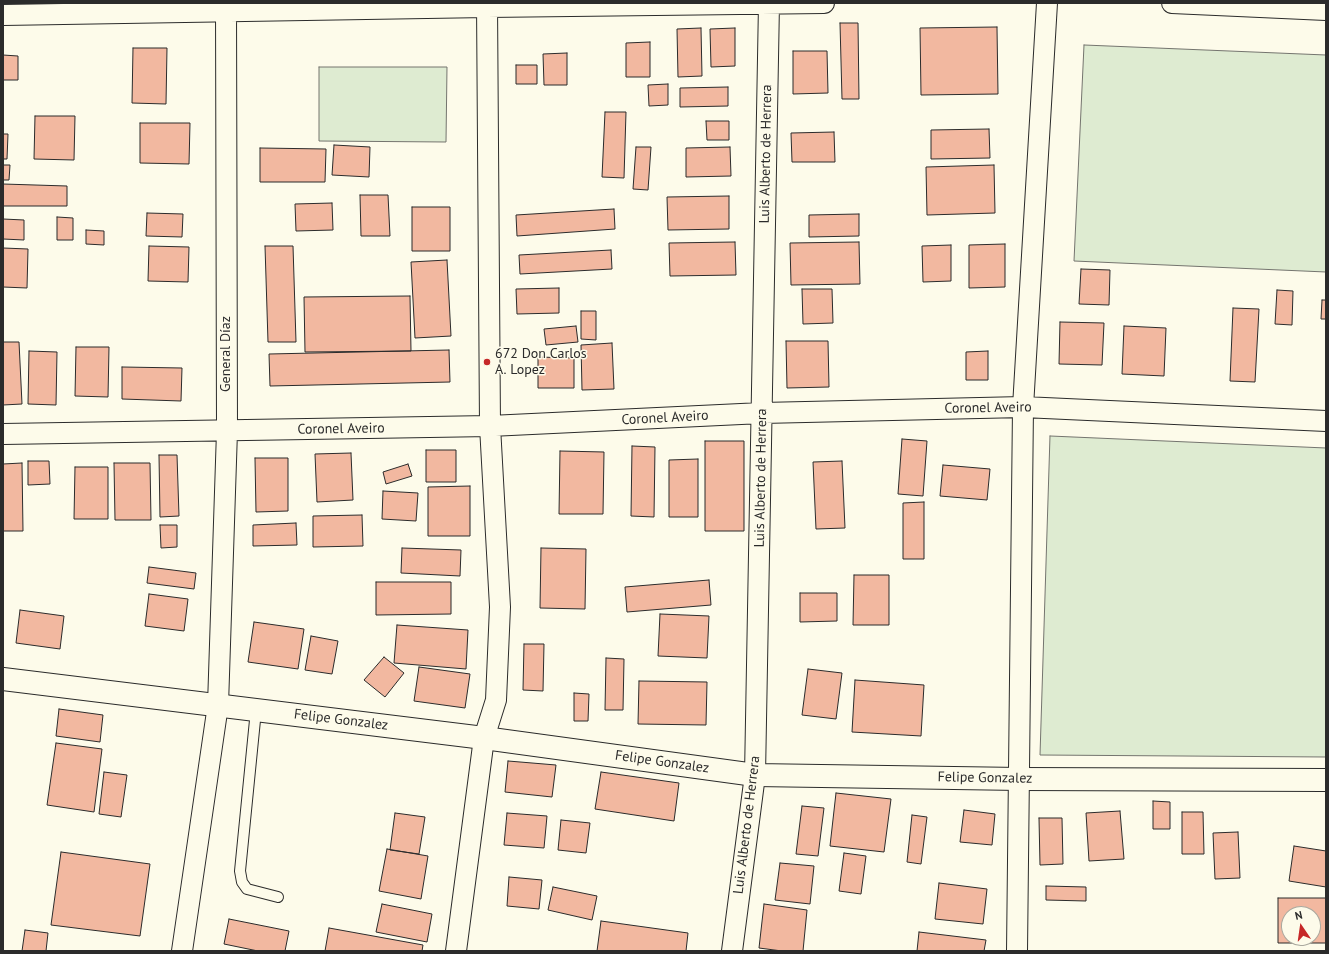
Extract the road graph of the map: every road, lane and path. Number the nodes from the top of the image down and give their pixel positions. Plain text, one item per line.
1 (824, 3) edge
2 (1047, 3) edge
3 (1172, 3) edge
4 (769, 4) edge
5 (487, 5) edge
6 (226, 8) edge
7 (1326, 10) edge
8 (3, 16) edge
9 (1023, 407) junction
10 (762, 413) junction
11 (1326, 421) edge
12 (490, 426) junction
13 (226, 431) junction
14 (3, 434) edge
15 (3, 679) edge
16 (218, 705) junction
17 (256, 710) junction
18 (484, 738) junction
19 (755, 775) junction
20 (1020, 779) junction
21 (1326, 780) edge
22 (278, 897) dead end
23 (182, 951) edge
24 (456, 951) edge
25 (732, 951) edge
26 (1017, 951) edge

1 - 4 street
2 - 9 street
3 - 7 street
4 - 5 street
4 - 10 street, Luis Alberto de Herrera
5 - 6 street
5 - 12 street
6 - 8 street
6 - 13 street, General Díaz
9 - 10 street, Coronel Aveiro
9 - 11 street, Coronel Aveiro
9 - 20 street
10 - 12 street, Coronel Aveiro
10 - 19 street, Luis Alberto de Herrera
12 - 13 street, Coronel Aveiro
12 - 18 street
13 - 14 street, Coronel Aveiro
13 - 16 street, General Díaz
15 - 16 street, Felipe Gonzalez
16 - 17 street, Felipe Gonzalez
16 - 23 street, General Díaz
17 - 18 street, Felipe Gonzalez
17 - 22 lane
18 - 19 street, Felipe Gonzalez
18 - 24 street
19 - 20 street, Felipe Gonzalez
19 - 25 street, Luis Alberto de Herrera
20 - 21 street, Felipe Gonzalez
20 - 26 street

